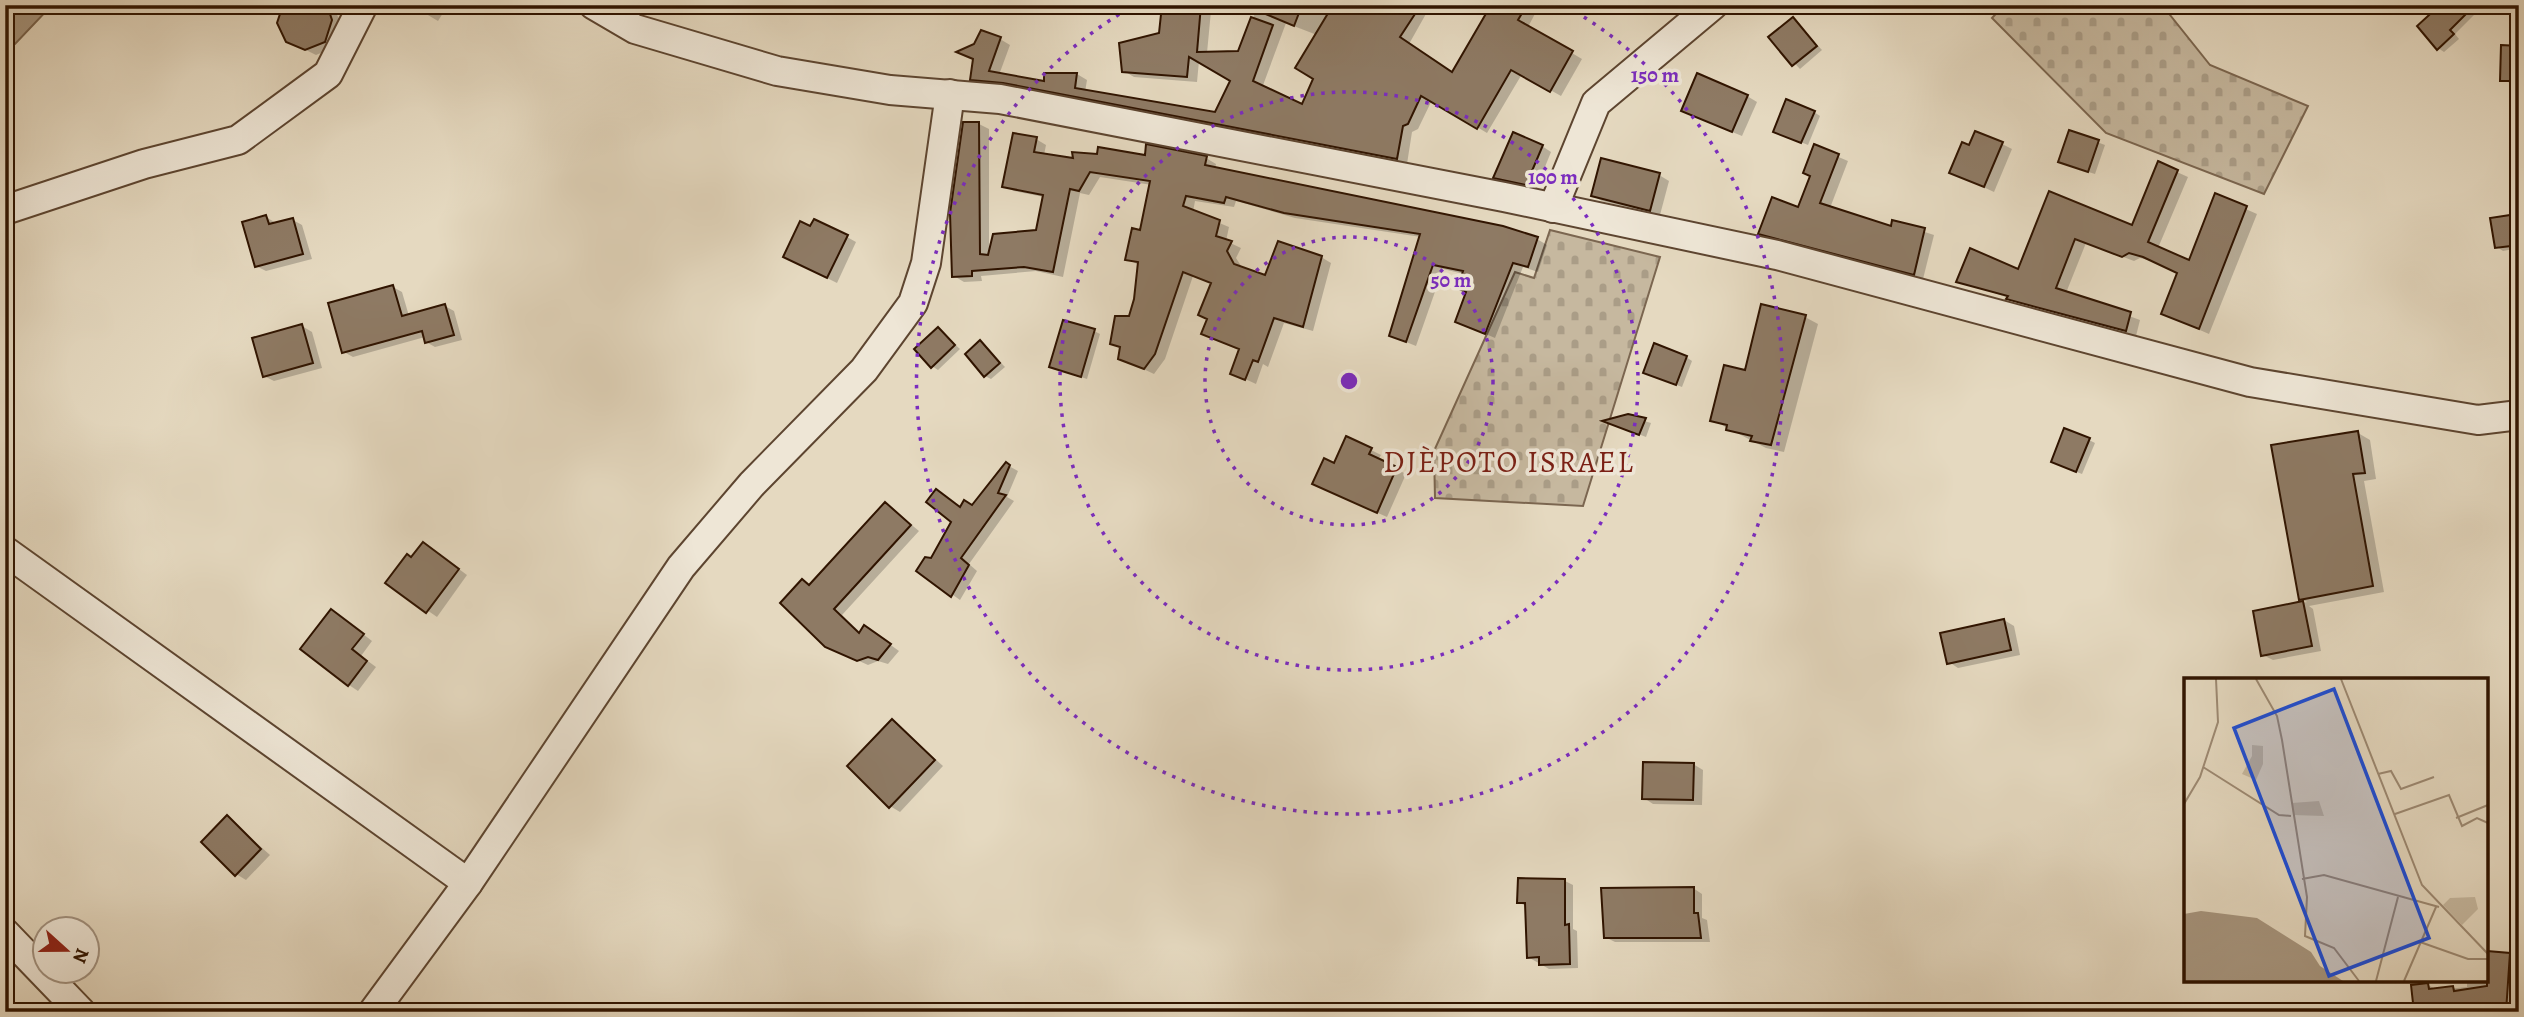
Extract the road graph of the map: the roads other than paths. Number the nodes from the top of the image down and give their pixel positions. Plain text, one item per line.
1 (363, 5) edge
2 (594, 5) edge
3 (1713, 5) edge
4 (950, 94) junction
5 (1553, 208) junction
6 (5, 210) edge
7 (2519, 415) edge
8 (5, 551) edge
9 (468, 883) junction
10 (5, 933) edge
11 (81, 1012) edge
12 (373, 1012) edge

1 - 6 street
2 - 4 street
3 - 5 street
4 - 5 street
4 - 9 street
5 - 7 street
8 - 9 street
9 - 12 street
10 - 11 street

